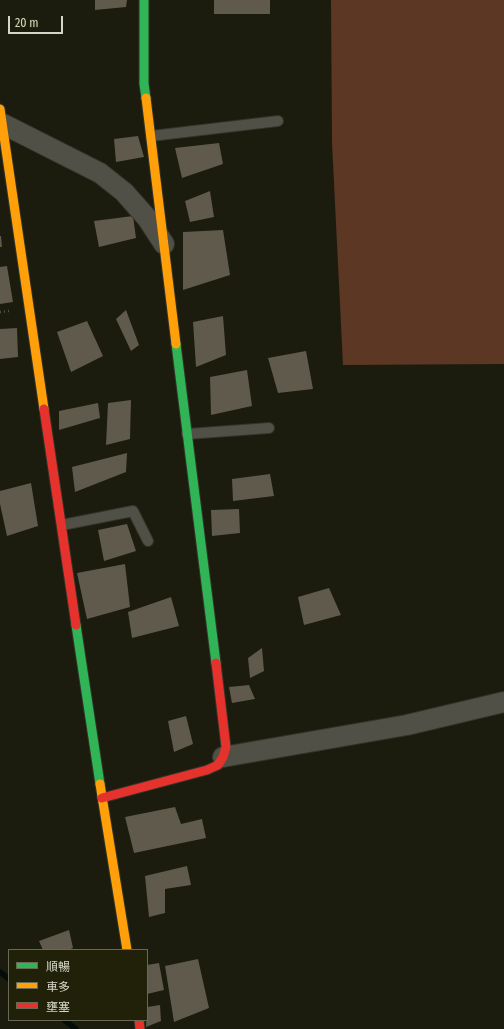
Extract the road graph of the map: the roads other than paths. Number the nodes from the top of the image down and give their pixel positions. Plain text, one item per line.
1 (144, 0) edge
2 (1, 117) edge
3 (278, 121) dead end
4 (150, 136) junction
5 (164, 244) junction
6 (268, 428) dead end
7 (187, 434) junction
8 (62, 526) junction
9 (148, 541) dead end
10 (504, 702) edge
11 (223, 757) junction
12 (102, 798) junction
13 (127, 949) edge

1 - 4 street
2 - 5 street
2 - 8 street
3 - 4 lane
4 - 5 street
5 - 7 street
6 - 7 lane
7 - 11 street
8 - 9 lane
8 - 12 street
10 - 11 street
11 - 12 street
12 - 13 street

